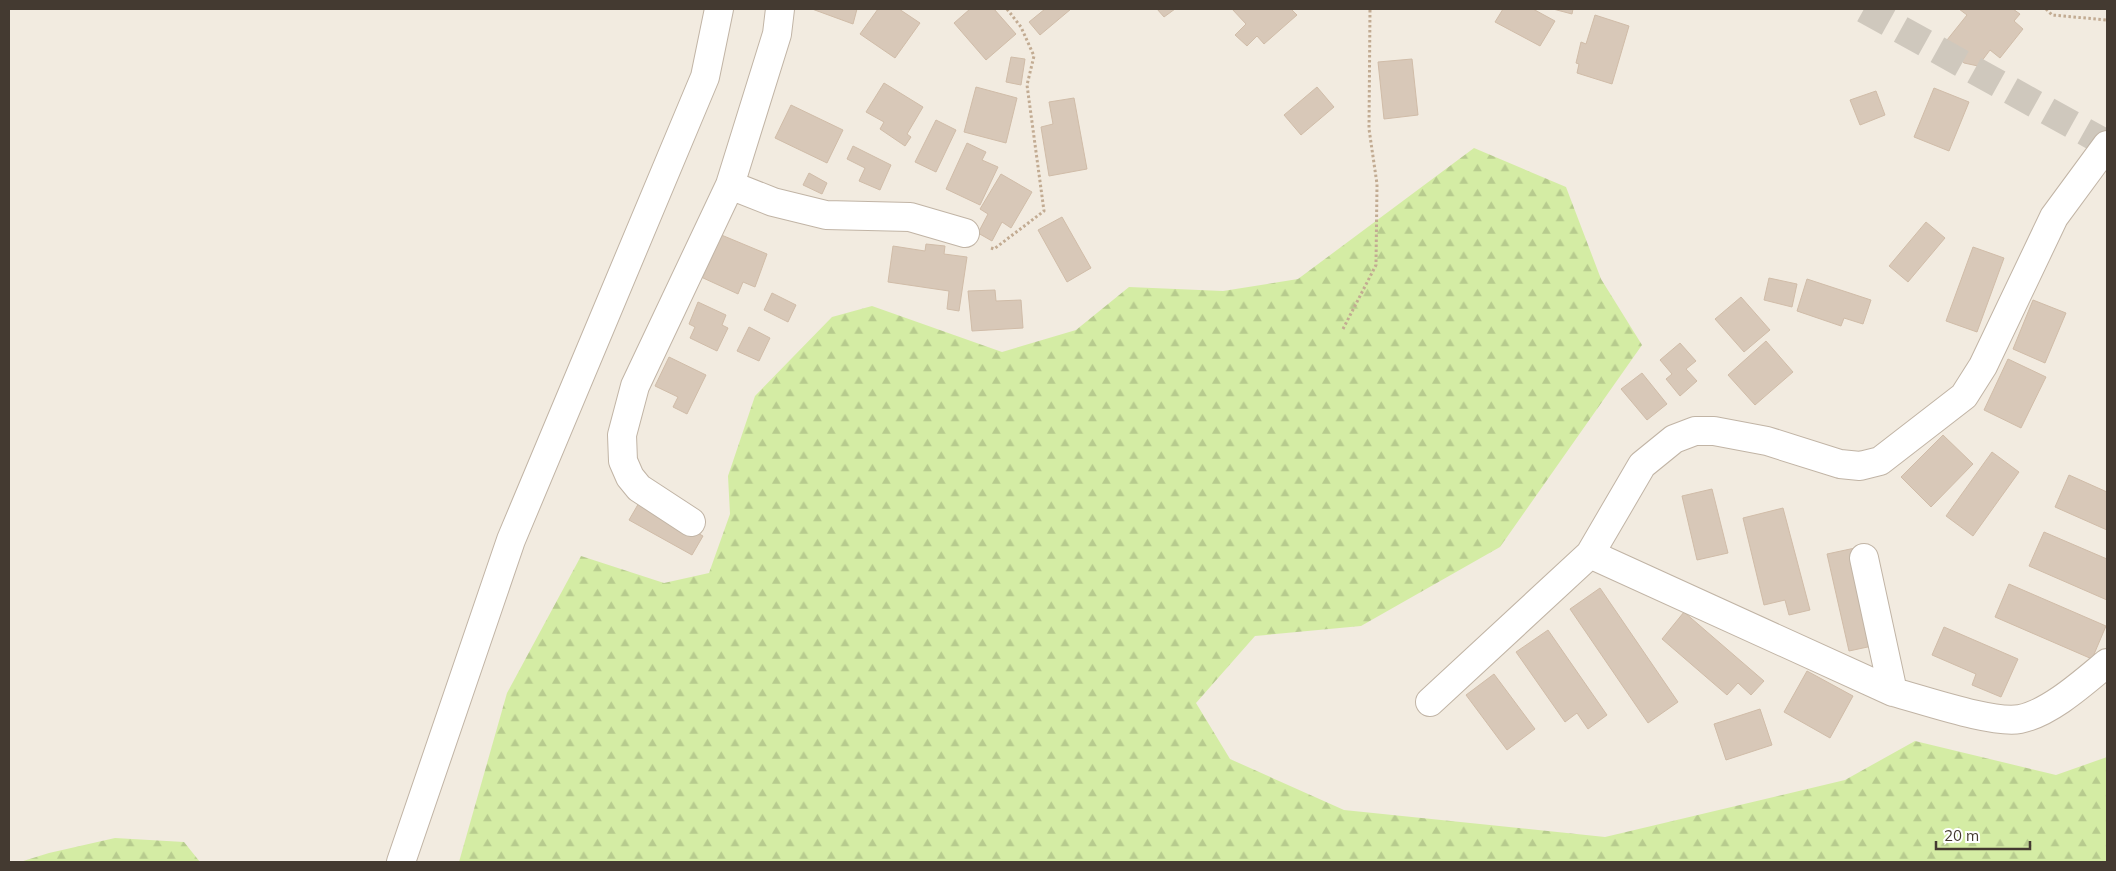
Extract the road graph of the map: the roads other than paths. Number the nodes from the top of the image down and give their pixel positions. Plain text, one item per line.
1 (719, 9) edge
2 (780, 9) edge
3 (2107, 145) edge
4 (730, 185) junction
5 (965, 233) road end
6 (691, 522) dead end
7 (1590, 554) junction
8 (1864, 558) dead end
9 (2107, 663) edge
10 (1893, 692) junction
11 (1430, 702) dead end
12 (401, 862) edge

1 - 12 street
2 - 4 street
3 - 7 street
4 - 5 street
4 - 6 street
7 - 10 street
7 - 11 street
8 - 10 street
9 - 10 street

